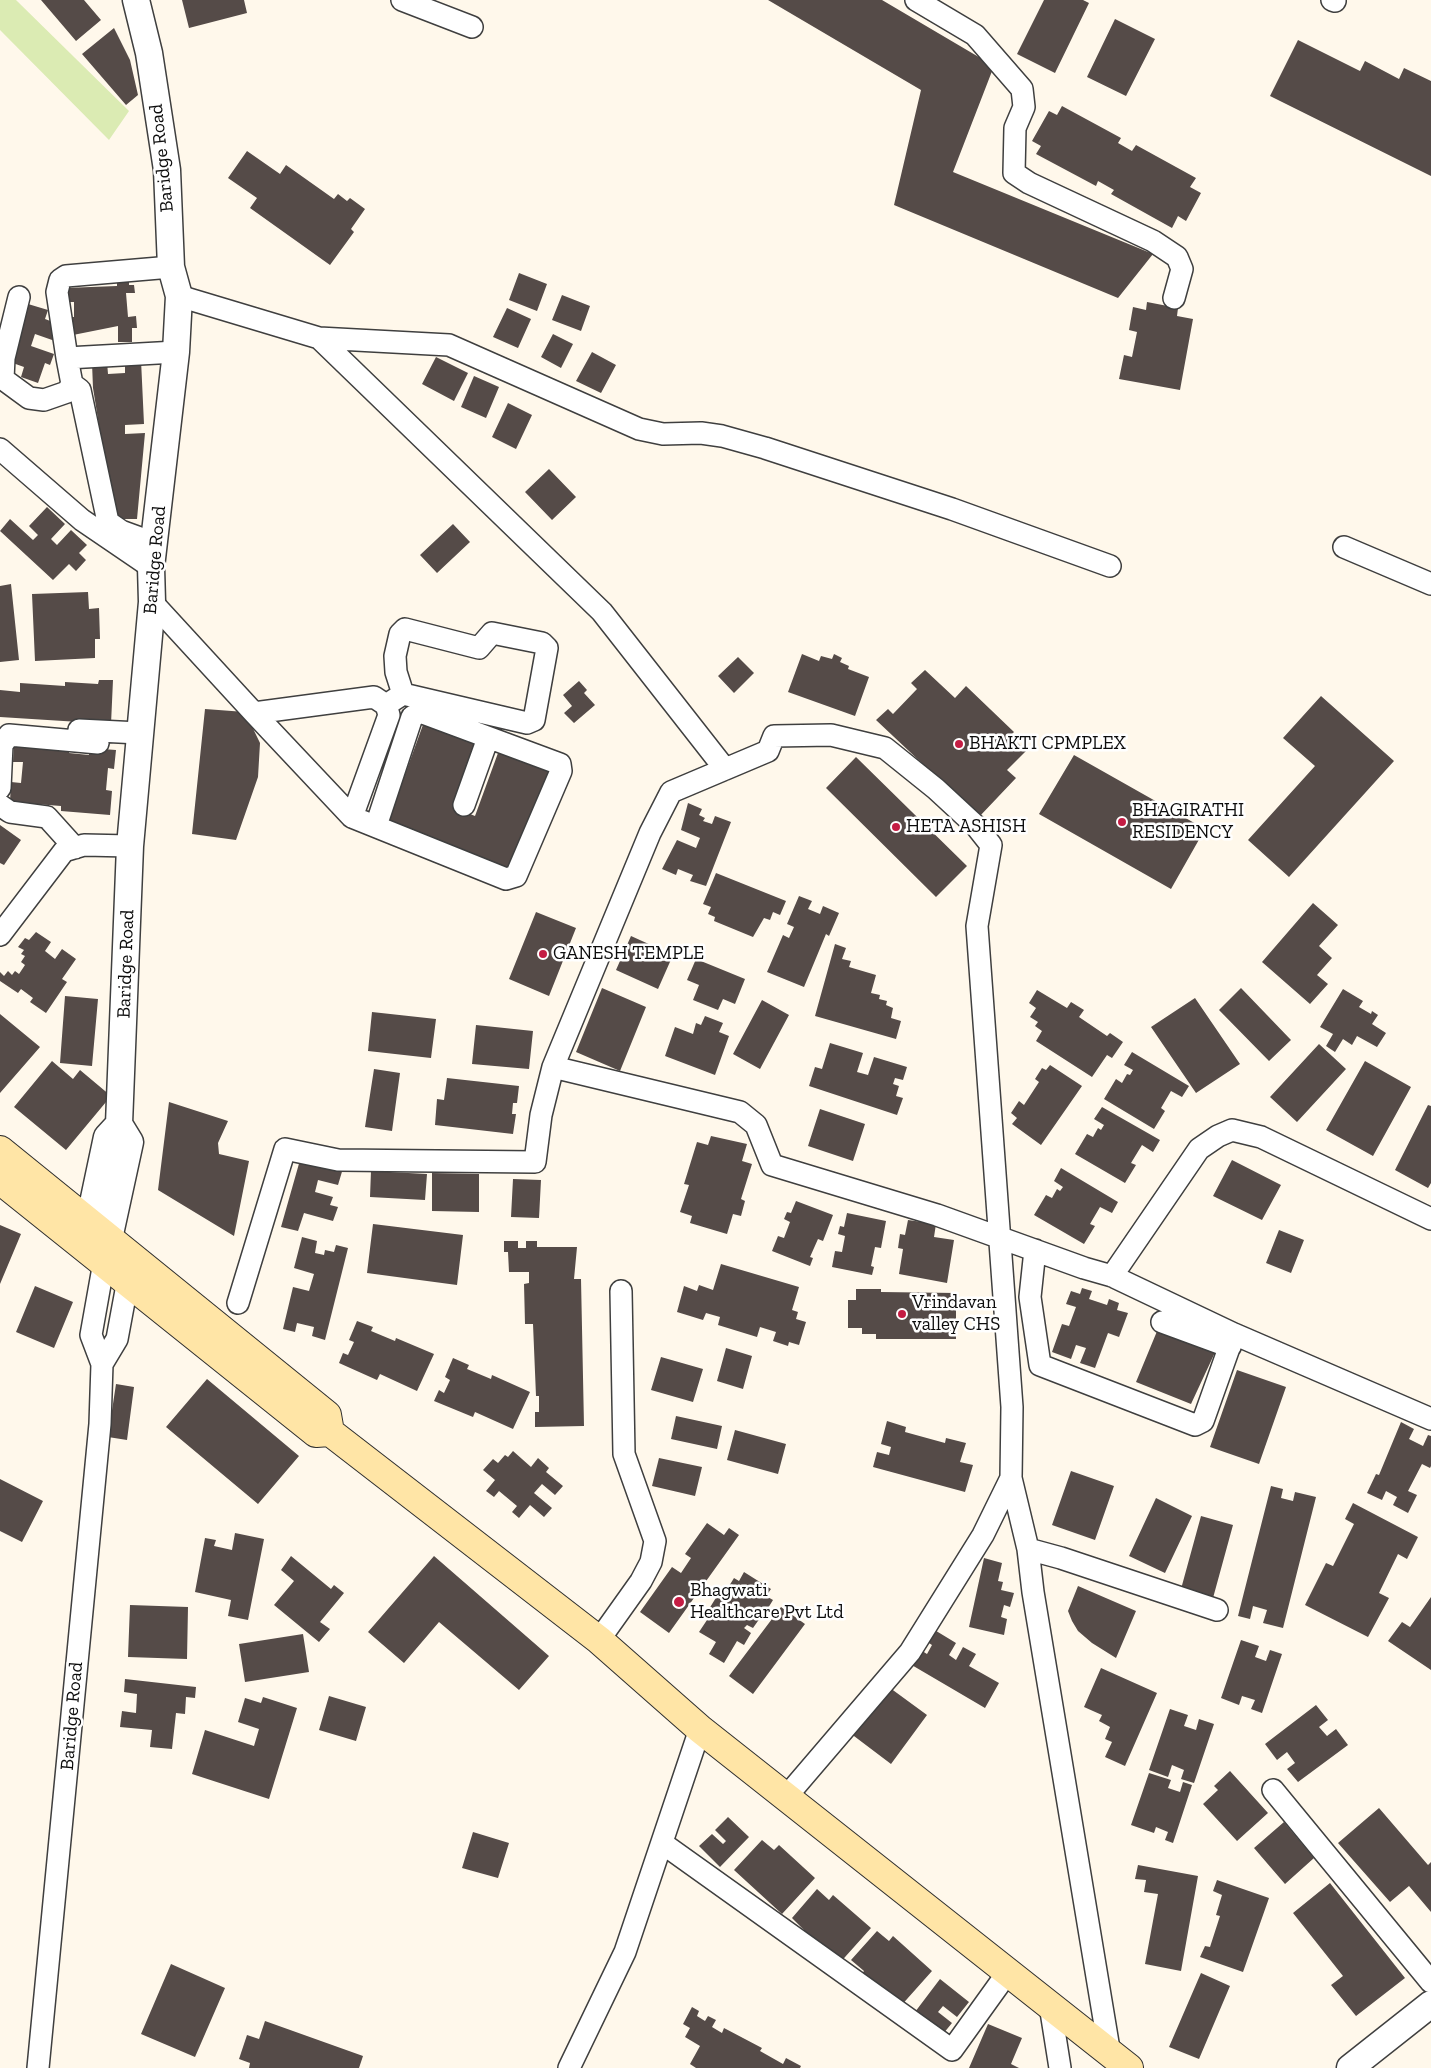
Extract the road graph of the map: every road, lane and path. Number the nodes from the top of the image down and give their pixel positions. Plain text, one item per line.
1 (136, 0) edge
2 (402, 0) edge
3 (916, 0) edge
4 (472, 27) dead end
5 (172, 267) junction
6 (179, 296) junction
7 (19, 297) dead end
8 (1174, 298) dead end
9 (319, 338) junction
10 (176, 352) junction
11 (67, 358) junction
12 (72, 384) junction
13 (0, 449) edge
14 (1344, 547) dead end
15 (153, 555) junction
16 (1110, 566) dead end
17 (1431, 584) edge
18 (152, 602) junction
19 (394, 699) junction
20 (254, 713) junction
21 (0, 725) edge
22 (139, 733) junction
23 (488, 738) junction
24 (98, 743) dead end
25 (725, 769) junction
26 (0, 788) edge
27 (0, 805) edge
28 (464, 805) dead end
29 (352, 817) junction
30 (376, 826) junction
31 (130, 846) junction
32 (75, 848) junction
33 (0, 935) edge
34 (553, 1067) junction
35 (0, 1150) edge
36 (0, 1180) edge
37 (1431, 1219) edge
38 (1000, 1238) junction
39 (96, 1241) junction
40 (1035, 1250) junction
41 (130, 1268) junction
42 (1112, 1276) junction
43 (621, 1291) dead end
44 (238, 1303) dead end
45 (1162, 1322) dead end
46 (1232, 1340) junction
47 (1009, 1361) junction
48 (102, 1364) junction
49 (1040, 1365) junction
50 (1431, 1420) edge
51 (1011, 1478) junction
52 (1028, 1548) junction
53 (1217, 1610) dead end
54 (599, 1640) junction
55 (700, 1729) junction
56 (1273, 1790) dead end
57 (786, 1797) junction
58 (662, 1842) junction
59 (1008, 1972) junction
60 (1431, 1982) edge
61 (1431, 2004) edge
62 (1050, 2005) junction
63 (1120, 2062) edge
64 (38, 2068) edge
65 (569, 2068) edge
66 (1060, 2068) edge
67 (1350, 2068) edge

1 - 5 street, Baridge Road
2 - 4 street
3 - 8 street
5 - 6 street, Baridge Road
5 - 11 street
6 - 9 street
6 - 10 street, Baridge Road
7 - 12 street
9 - 16 street
9 - 25 street
10 - 11 street
10 - 15 street, Baridge Road
11 - 12 street
12 - 15 street
13 - 15 street
14 - 17 street
15 - 18 street, Baridge Road
18 - 20 street
18 - 22 street, Baridge Road
19 - 19 street
19 - 20 street
19 - 29 street
20 - 29 street
21 - 22 street
22 - 31 street, Baridge Road
23 - 28 street
23 - 30 street
23 - 30 street
24 - 26 street
25 - 34 street
25 - 38 street
27 - 32 street
29 - 30 street
31 - 32 street
31 - 39 street, Baridge Road
32 - 33 street
34 - 38 street
34 - 44 street
35 - 39 main road
36 - 39 main road
37 - 42 street
38 - 40 street
38 - 47 street
39 - 41 main road
39 - 48 street
40 - 42 street
40 - 49 street
41 - 48 street
41 - 54 main road
42 - 46 street
43 - 54 street
45 - 46 street
46 - 49 street
46 - 50 street
47 - 49 street
47 - 51 street
48 - 64 street, Baridge Road
51 - 52 street
51 - 57 street
52 - 53 street
52 - 63 street
54 - 55 main road
55 - 57 main road
55 - 58 street
56 - 60 street
57 - 59 main road
58 - 59 street
58 - 65 street
59 - 62 main road
61 - 67 street
62 - 63 main road
62 - 66 street

